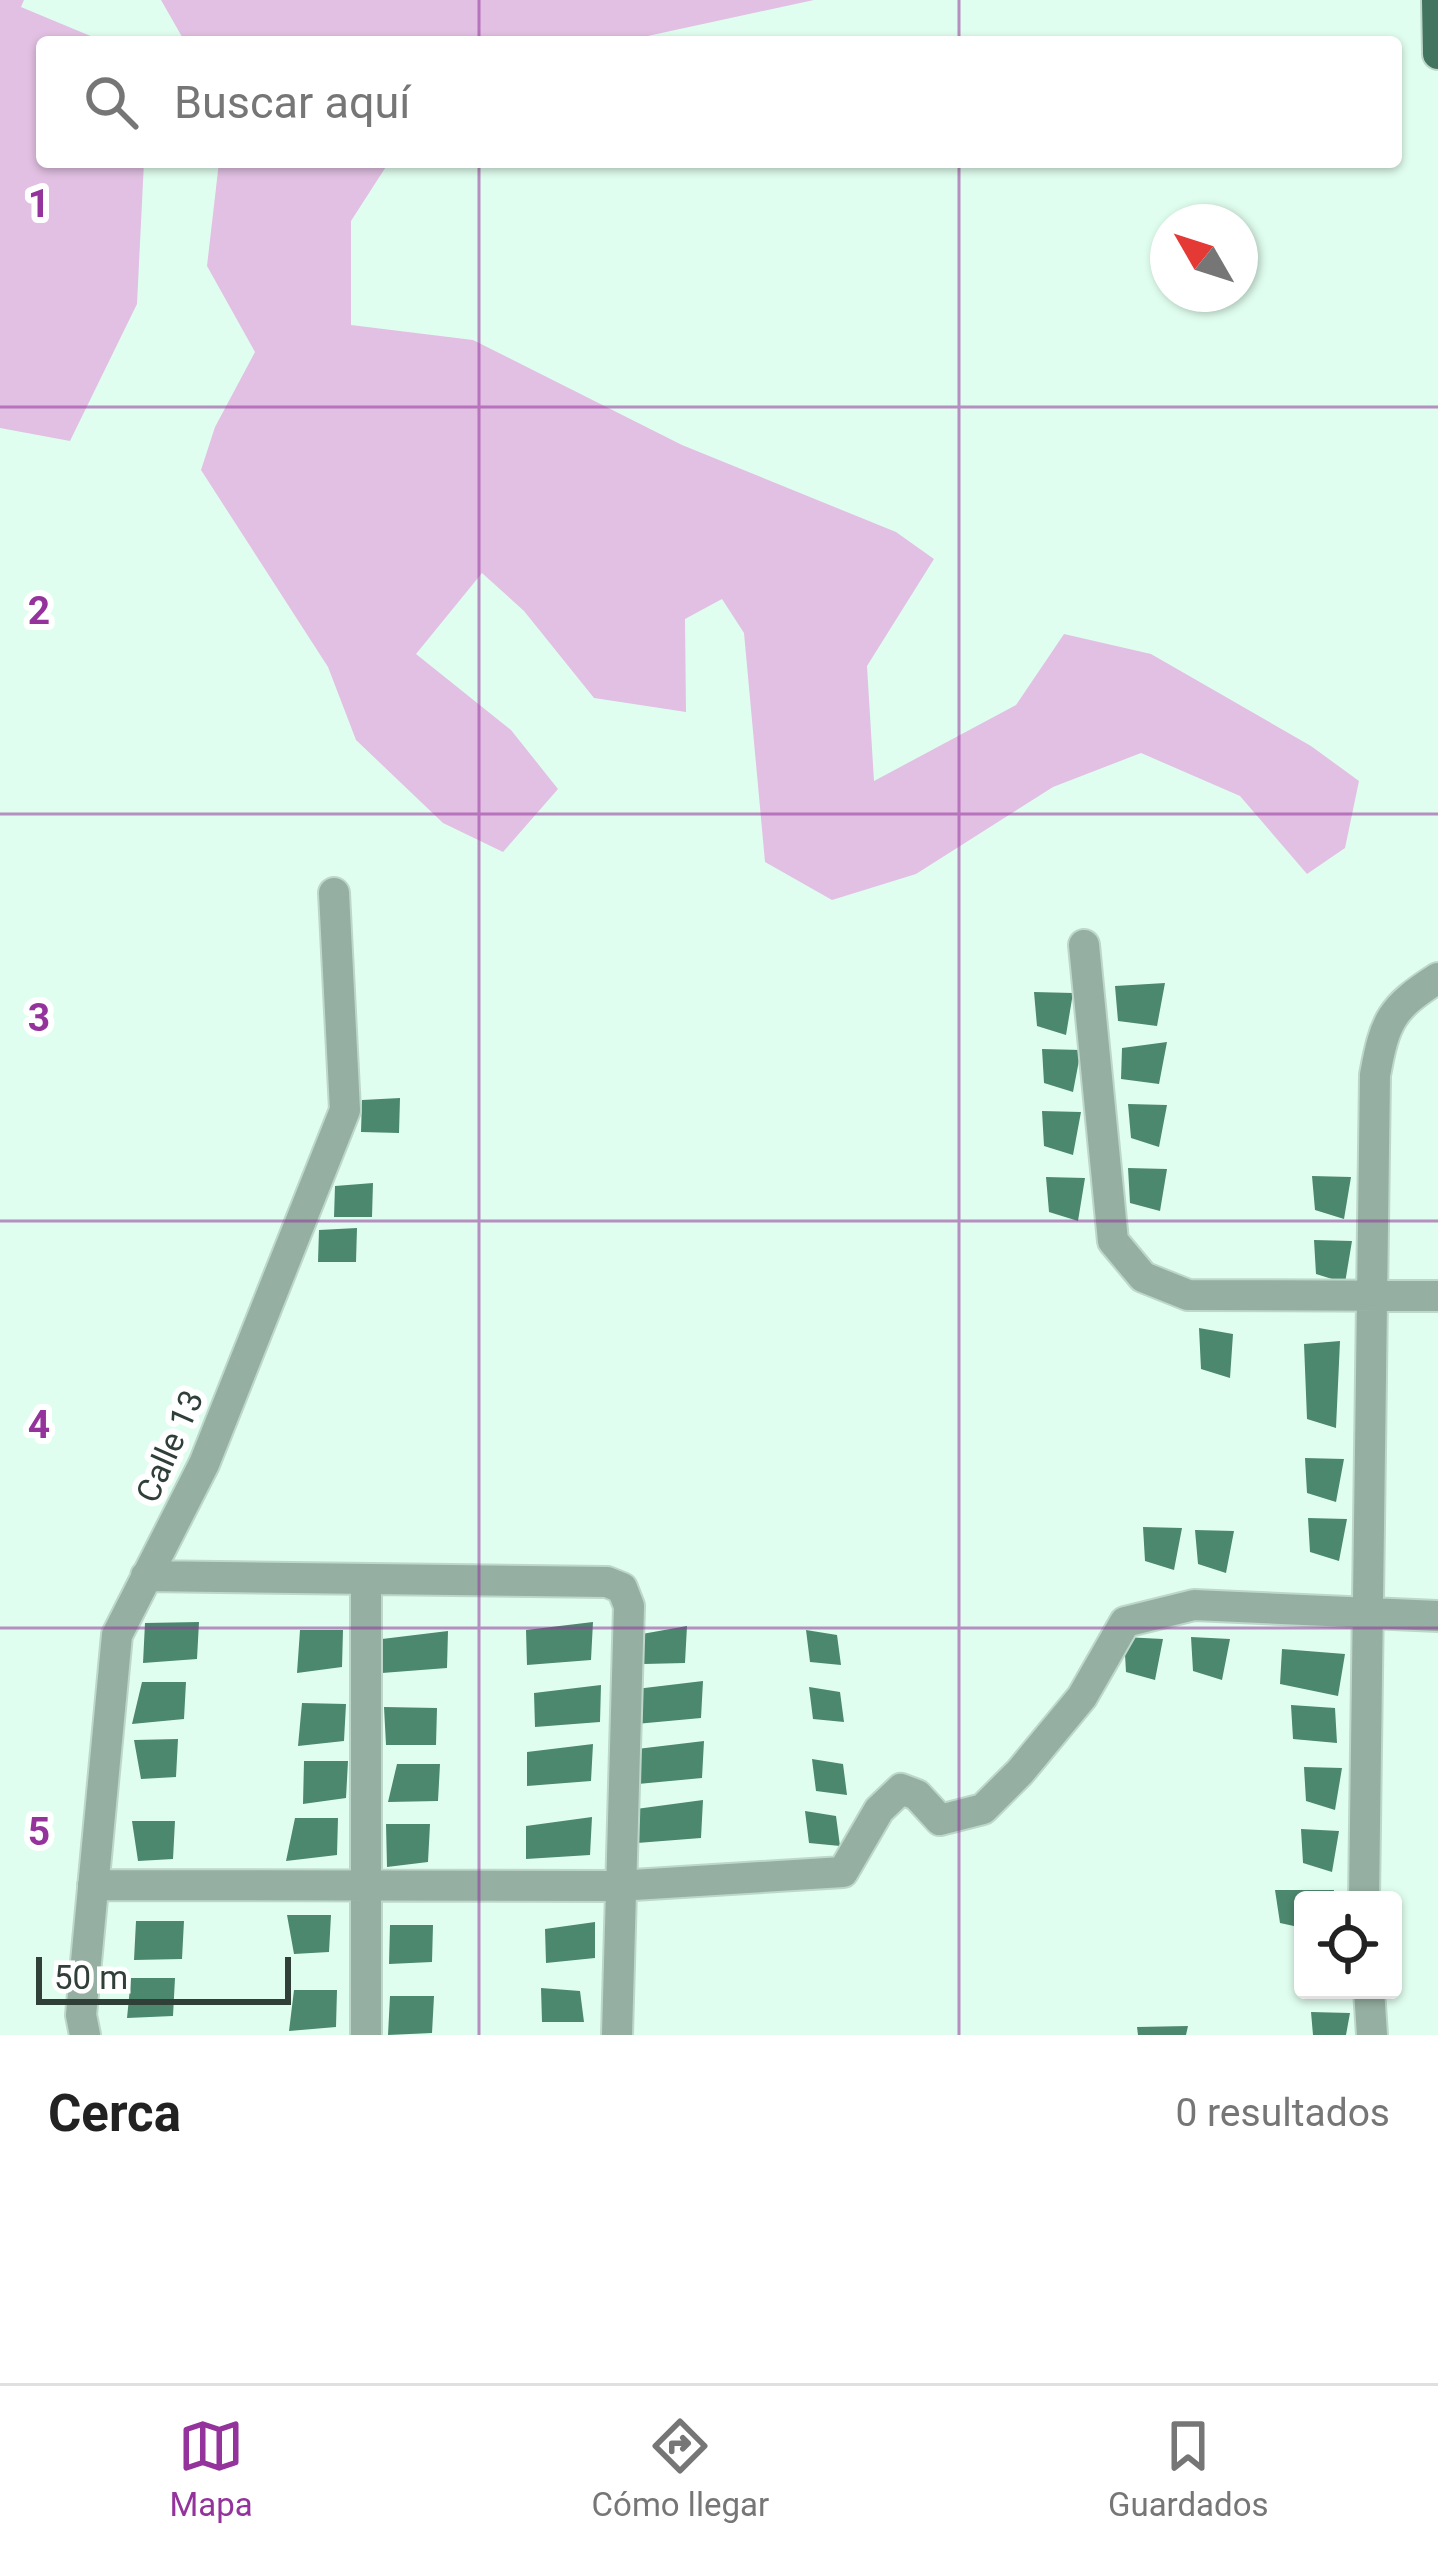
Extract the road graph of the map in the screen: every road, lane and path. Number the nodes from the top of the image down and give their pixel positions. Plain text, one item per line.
1 (1437, 0) edge
2 (1438, 54) edge
3 (334, 893) dead end
4 (1084, 945) dead end
5 (1438, 979) edge
6 (1373, 1296) junction
7 (1438, 1296) edge
8 (146, 1576) junction
9 (366, 1582) junction
10 (1371, 1615) junction
11 (1438, 1616) edge
12 (93, 1885) junction
13 (617, 1886) junction
14 (364, 1888) junction
15 (1364, 1891) edge
16 (1370, 1999) edge
17 (85, 2035) edge
18 (366, 2035) edge
19 (617, 2035) edge
20 (1372, 2035) edge

1 - 2 main road
3 - 8 street, Calle 13
4 - 6 street
5 - 6 street
6 - 7 street
6 - 10 street
8 - 9 street
8 - 12 street, Calle 13
9 - 13 street
9 - 14 street
10 - 11 street
10 - 13 street
10 - 15 street
12 - 14 street
12 - 17 street, Calle 13
13 - 14 street
13 - 19 street
14 - 18 street
16 - 20 street

